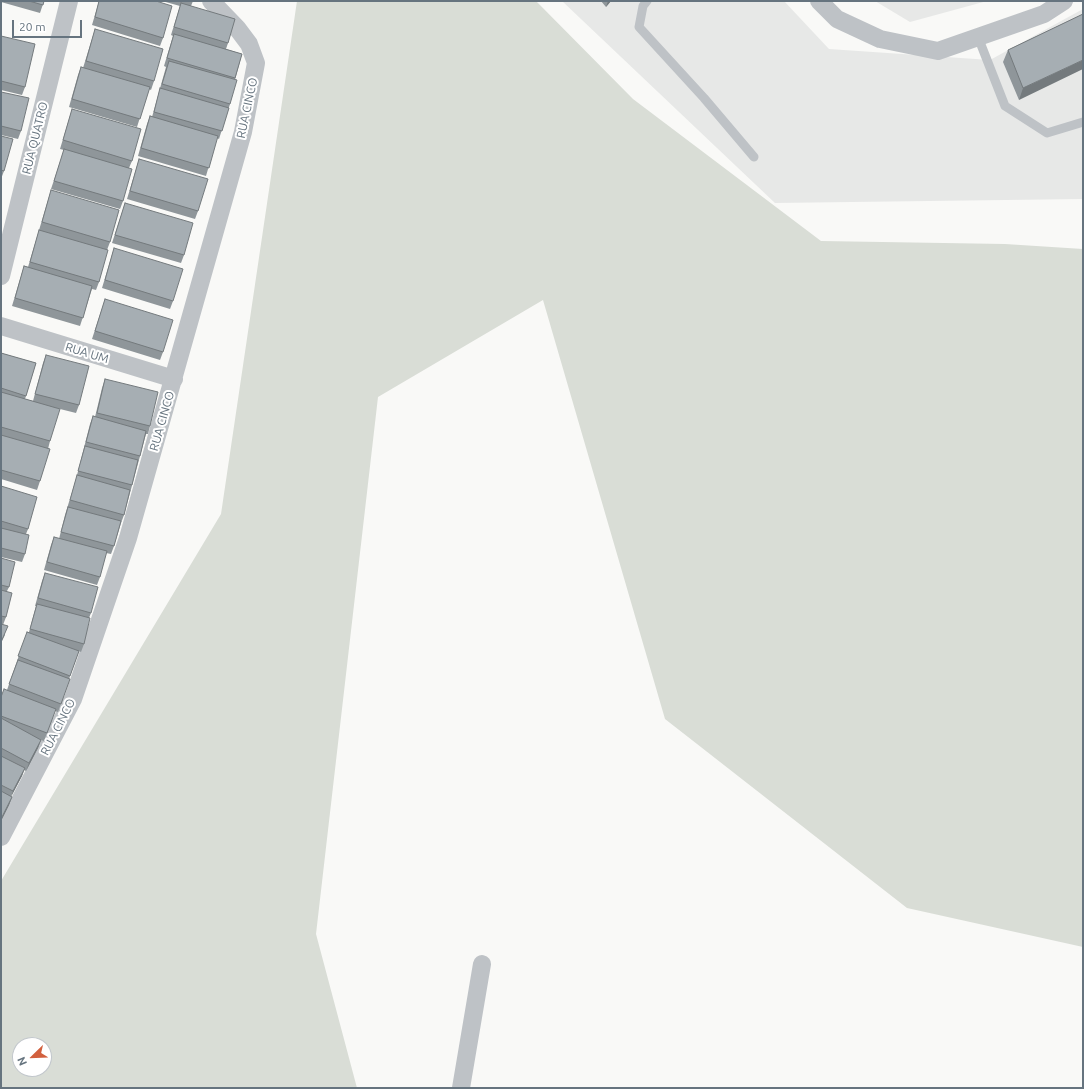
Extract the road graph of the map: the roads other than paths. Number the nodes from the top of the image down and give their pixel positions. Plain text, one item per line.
1 (69, 1) edge
2 (211, 1) edge
3 (647, 1) edge
4 (819, 1) edge
5 (1064, 1) edge
6 (978, 37) junction
7 (1083, 122) edge
8 (754, 157) dead end
9 (1, 276) edge
10 (1, 326) edge
11 (174, 379) junction
12 (1, 837) edge
13 (482, 964) dead end
14 (461, 1088) edge

1 - 9 street, RUA QUATRO
2 - 11 street, RUA CINCO
3 - 8 lane
4 - 6 street
5 - 6 street
6 - 7 lane
10 - 11 street, RUA UM
11 - 12 street, RUA CINCO
13 - 14 street

